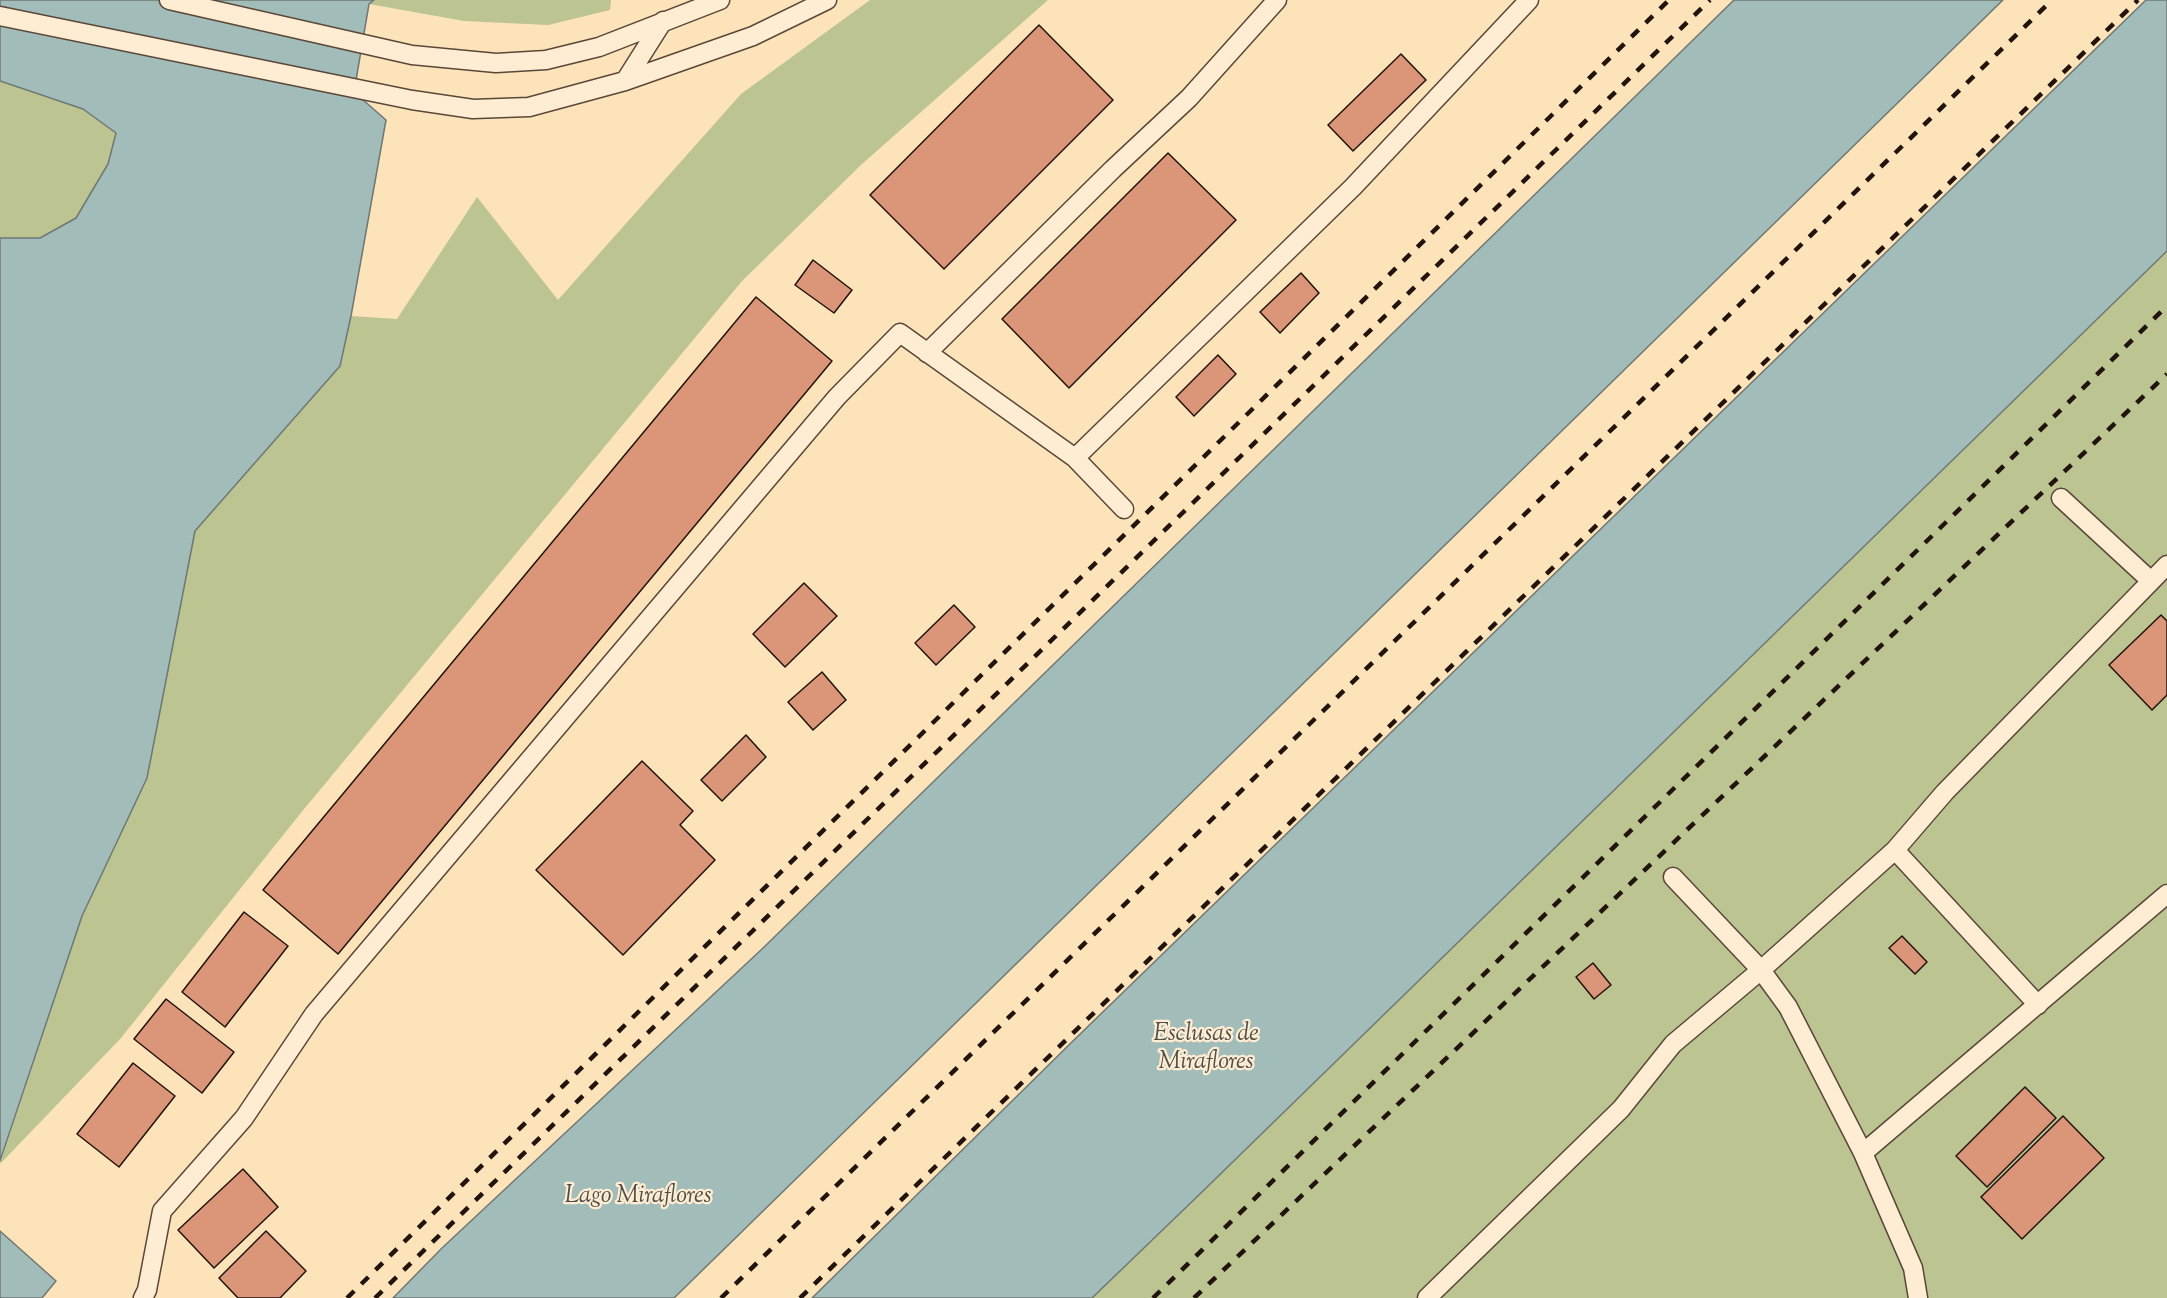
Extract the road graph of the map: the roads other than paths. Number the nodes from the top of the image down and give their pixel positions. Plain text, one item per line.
1 (169, 0) edge
2 (720, 0) edge
3 (827, 0) edge
4 (1277, 0) edge
5 (1529, 0) edge
6 (0, 16) edge
7 (663, 21) junction
8 (626, 81) junction
9 (927, 353) junction
10 (1075, 458) junction
11 (2061, 498) dead end
12 (1124, 509) dead end
13 (2167, 565) edge
14 (2151, 582) junction
15 (1895, 850) junction
16 (1673, 877) dead end
17 (2167, 894) edge
18 (1761, 970) junction
19 (2038, 1005) junction
20 (1863, 1153) junction
21 (143, 1298) edge
22 (1427, 1298) edge
23 (1918, 1298) edge

1 - 7 lane
2 - 7 lane
3 - 8 lane
4 - 9 lane
5 - 10 lane
6 - 8 lane
7 - 8 lane
9 - 10 lane
9 - 21 lane
10 - 12 lane
11 - 14 lane
13 - 14 lane
14 - 15 lane
15 - 18 lane
15 - 19 lane
16 - 18 lane
17 - 19 lane
18 - 20 lane
18 - 22 lane
19 - 20 lane
20 - 23 lane

